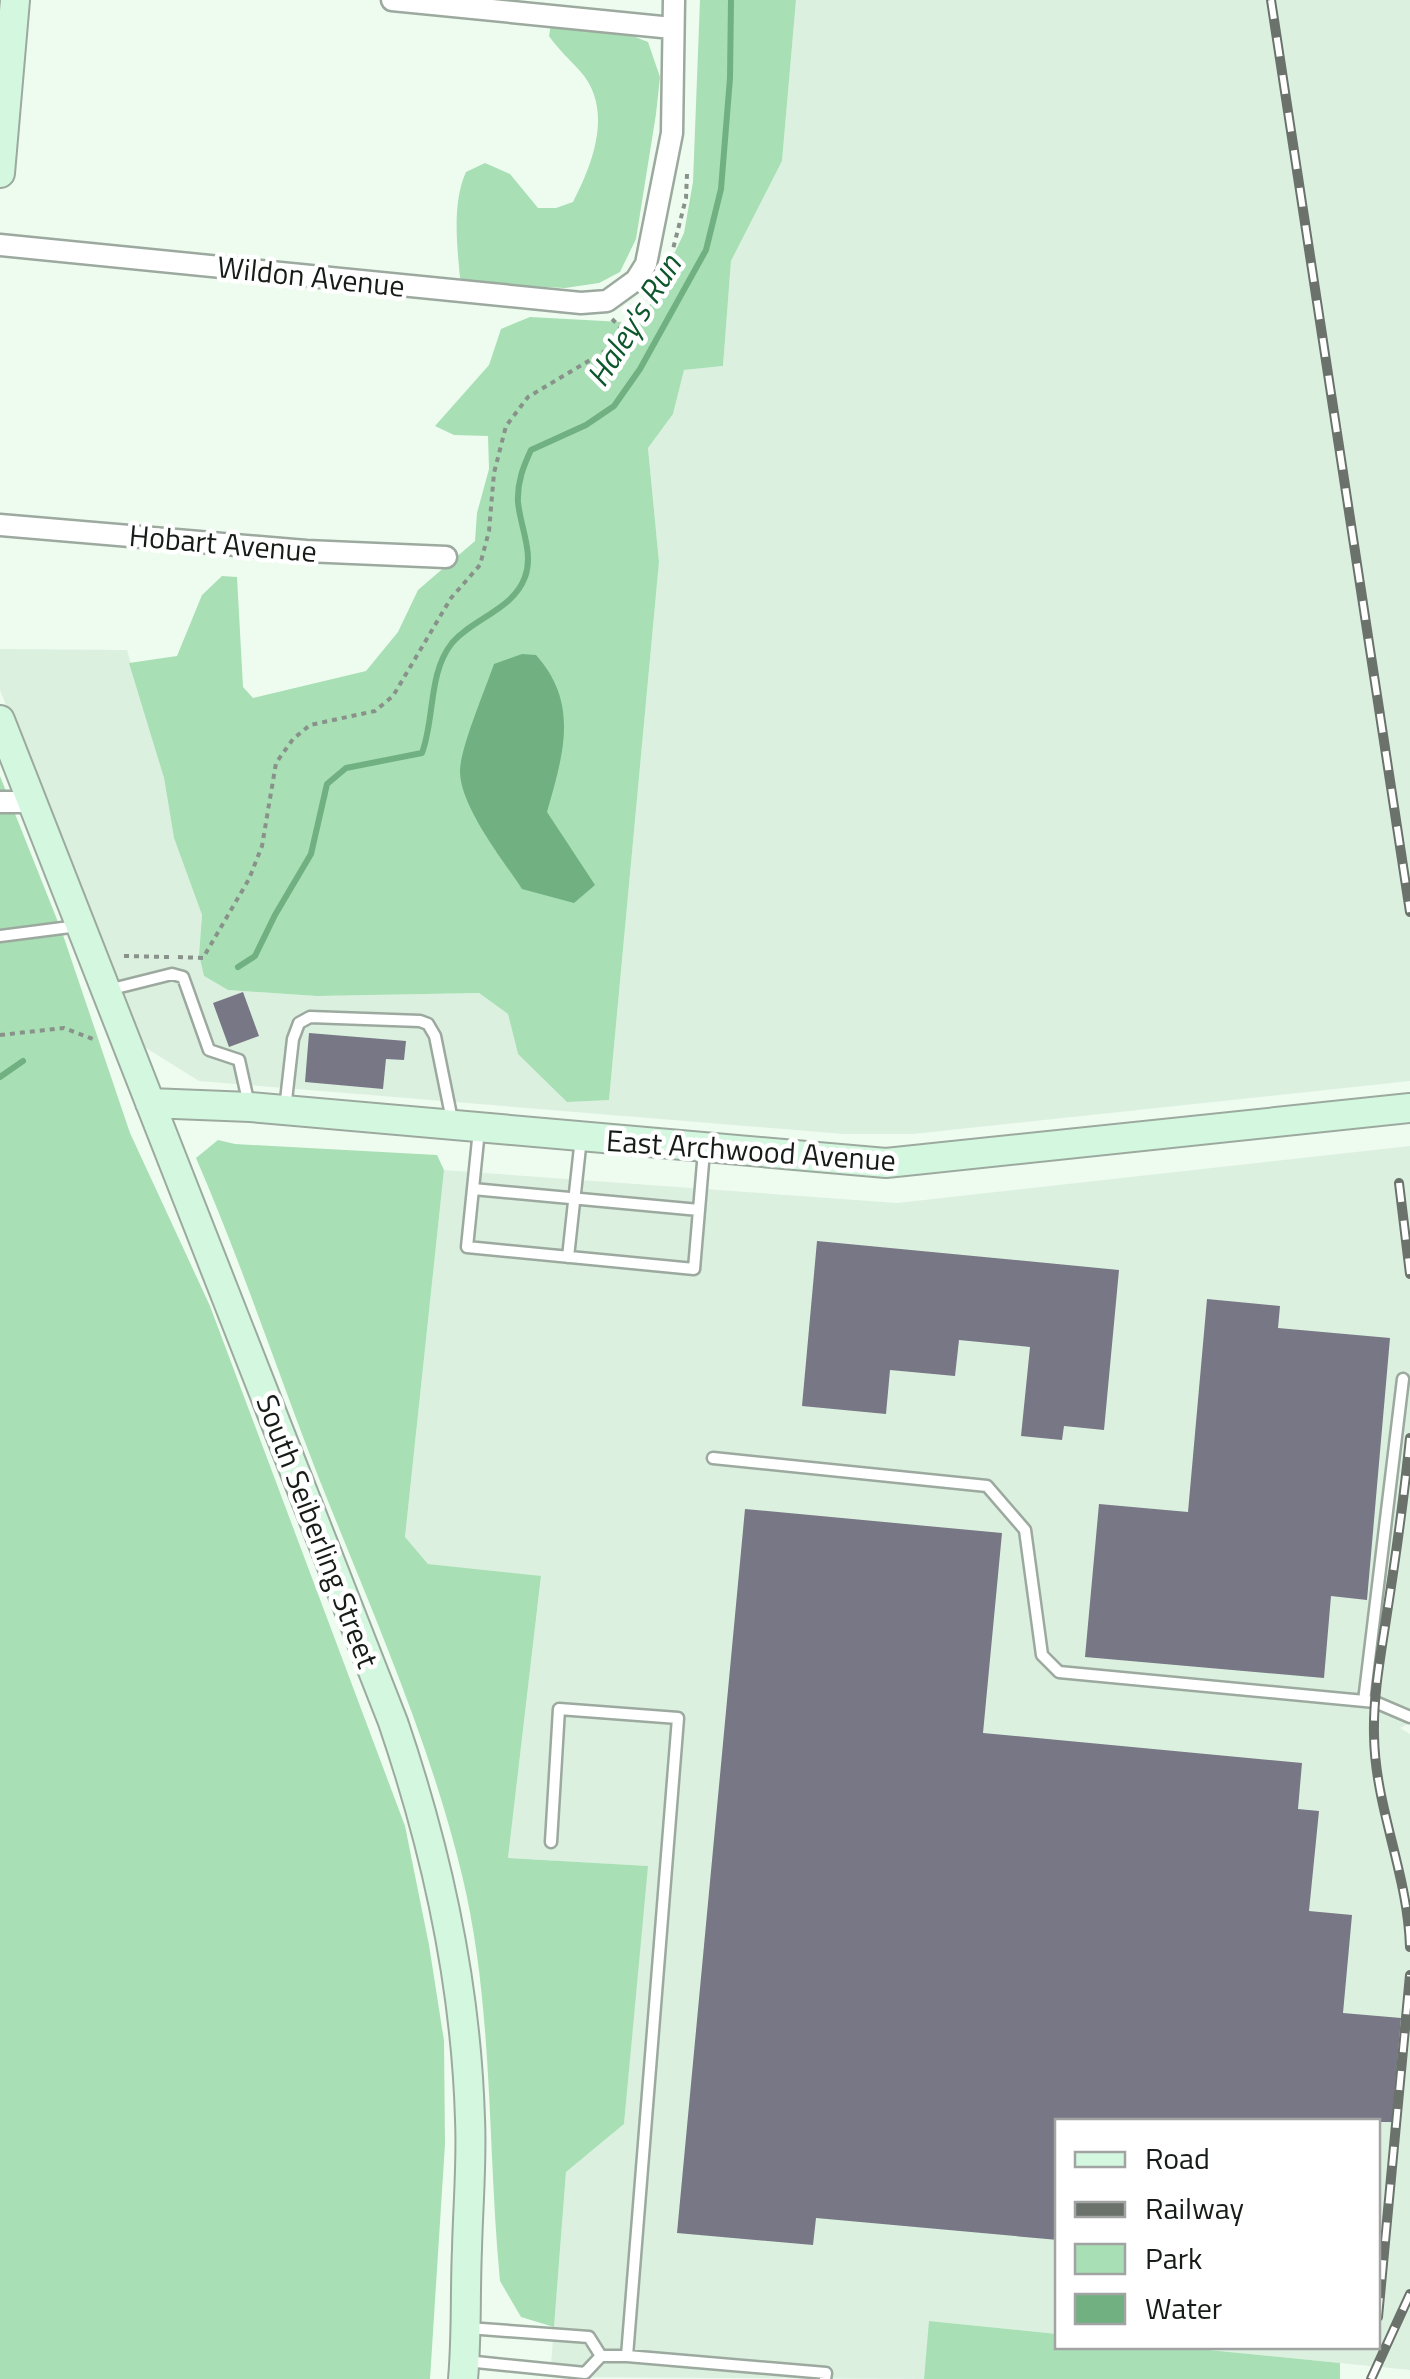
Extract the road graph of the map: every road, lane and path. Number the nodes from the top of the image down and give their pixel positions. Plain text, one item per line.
1 (15, 0) edge
2 (392, 0) edge
3 (674, 0) edge
4 (672, 28) junction
5 (0, 173) edge
6 (0, 245) edge
7 (616, 344) dead end
8 (0, 526) edge
9 (446, 557) dead end
10 (0, 720) edge
11 (0, 802) edge
12 (32, 802) junction
13 (82, 926) junction
14 (0, 936) edge
15 (124, 956) dead end
16 (107, 990) junction
17 (0, 1035) edge
18 (92, 1039) dead end
19 (150, 1103) junction
20 (250, 1107) junction
21 (1410, 1108) edge
22 (285, 1110) junction
23 (466, 1127) junction
24 (581, 1138) junction
25 (704, 1149) junction
26 (473, 1190) junction
27 (574, 1198) junction
28 (699, 1210) junction
29 (568, 1256) junction
30 (1403, 1379) dead end
31 (713, 1458) dead end
32 (1364, 1701) junction
33 (1410, 1717) edge
34 (551, 1842) dead end
35 (468, 2328) junction
36 (601, 2356) junction
37 (626, 2356) junction
38 (464, 2370) edge
39 (826, 2379) edge

1 - 5 main road
2 - 4 street
3 - 4 street
4 - 6 street, Wildon Avenue
7 - 15 path
8 - 9 street, Hobart Avenue
10 - 12 main road, South Seiberling Street
11 - 12 street
12 - 13 main road, South Seiberling Street
13 - 14 lane
13 - 16 main road, South Seiberling Street
16 - 19 main road, South Seiberling Street
16 - 20 lane
17 - 18 path
19 - 20 main road, East Archwood Avenue
19 - 35 main road, South Seiberling Street
20 - 22 main road, East Archwood Avenue
21 - 25 main road, East Archwood Avenue
22 - 23 main road, East Archwood Avenue
22 - 23 lane
23 - 24 main road, East Archwood Avenue
23 - 26 lane
24 - 25 main road, East Archwood Avenue
24 - 27 lane
25 - 28 lane
26 - 27 lane
26 - 29 lane
27 - 28 lane
27 - 29 lane
28 - 29 lane
30 - 32 lane
31 - 32 lane
32 - 33 lane
34 - 37 lane
35 - 36 lane
35 - 38 main road, South Seiberling Street
36 - 37 lane
36 - 38 lane
37 - 39 lane

